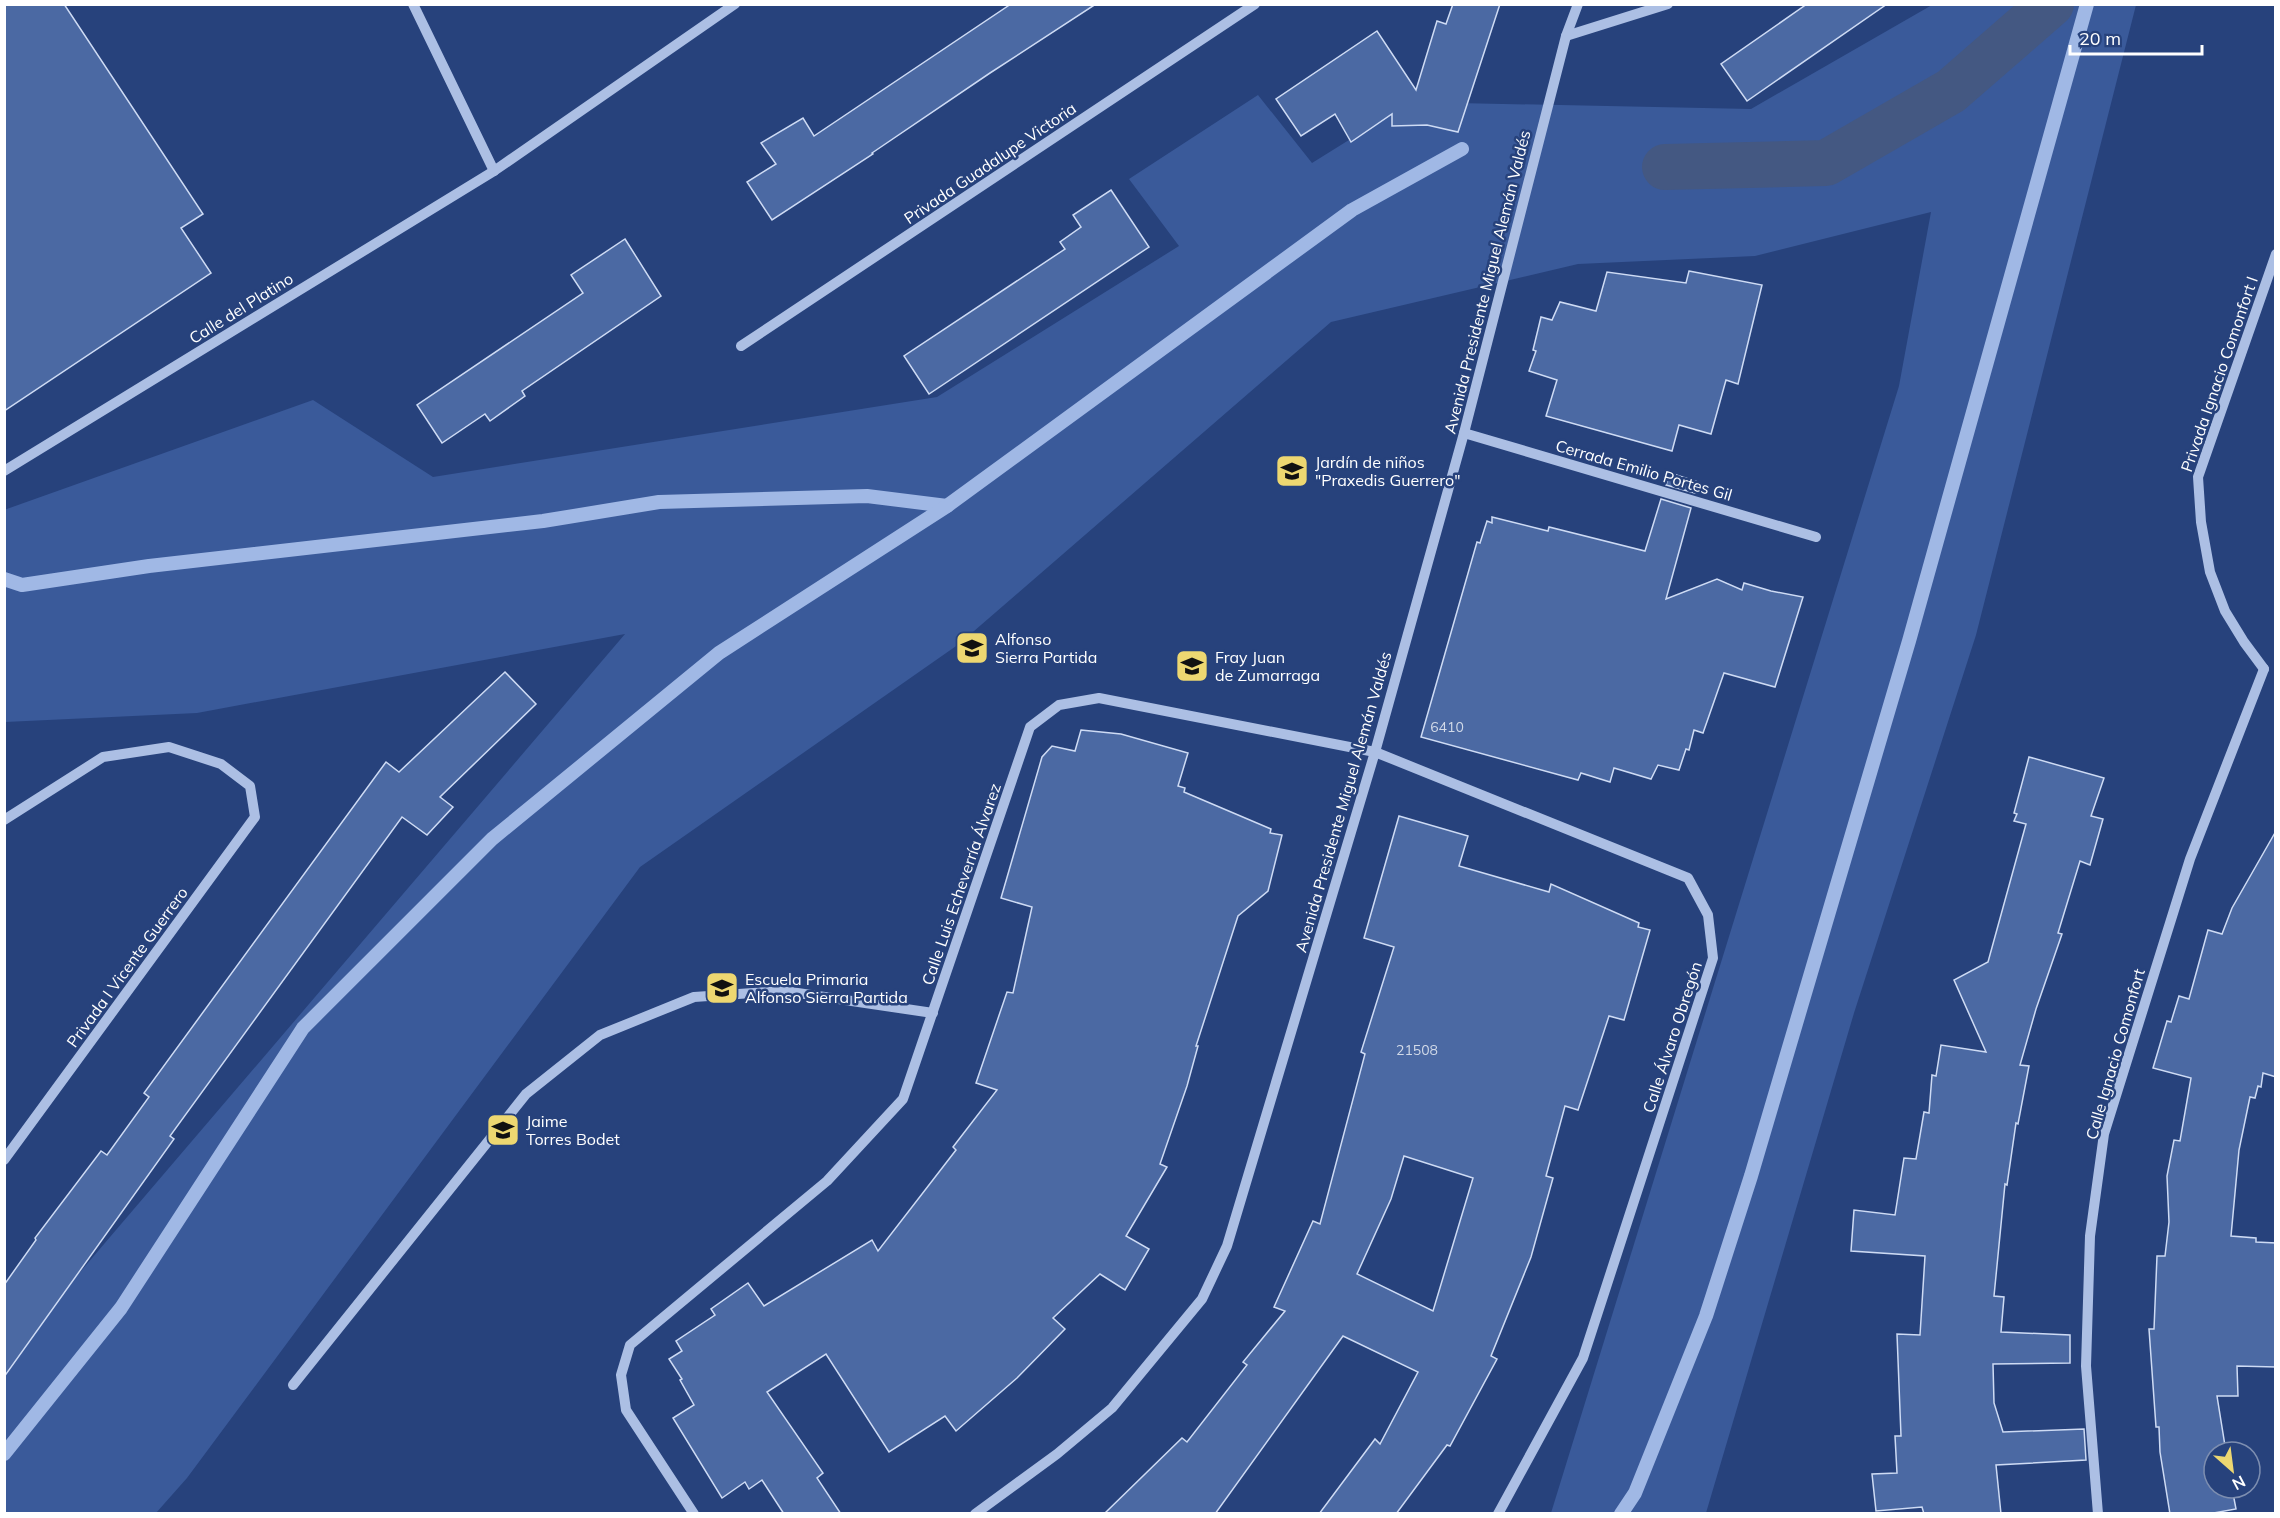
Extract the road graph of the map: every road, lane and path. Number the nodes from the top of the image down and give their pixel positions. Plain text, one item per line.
1 (413, 4) edge
2 (735, 4) edge
3 (1255, 4) edge
4 (1578, 4) edge
5 (1668, 4) edge
6 (1566, 36) junction
7 (494, 171) junction
8 (2276, 254) edge
9 (741, 346) dead end
10 (1464, 434) junction
11 (4, 471) edge
12 (1816, 537) dead end
13 (2264, 669) junction
14 (2276, 673) edge
15 (1375, 753) junction
16 (4, 820) edge
17 (933, 1013) junction
18 (4, 1160) edge
19 (293, 1385) dead end
20 (694, 1514) edge
21 (975, 1514) edge
22 (1498, 1514) edge
23 (2098, 1514) edge

1 - 7 street
2 - 7 street, Calle del Platino
3 - 9 street, Privada Guadalupe Victoria
4 - 6 street, Avenida Presidente Miguel Alemán Valdés
5 - 6 street
6 - 10 street, Avenida Presidente Miguel Alemán Valdés
7 - 11 street, Calle del Platino
8 - 13 street, Privada Ignacio Comonfort I
10 - 12 street, Cerrada Emilio Portes Gil
10 - 15 street, Avenida Presidente Miguel Alemán Valdés
13 - 14 street
13 - 23 street, Calle Ignacio Comonfort
15 - 17 street, Calle Luis Echeverría Álvarez
15 - 21 street, Avenida Presidente Miguel Alemán Valdés
15 - 22 street, Calle Álvaro Obregón
16 - 18 street, Privada I Vicente Guerrero
17 - 19 street
17 - 20 street, Calle Luis Echeverría Álvarez

